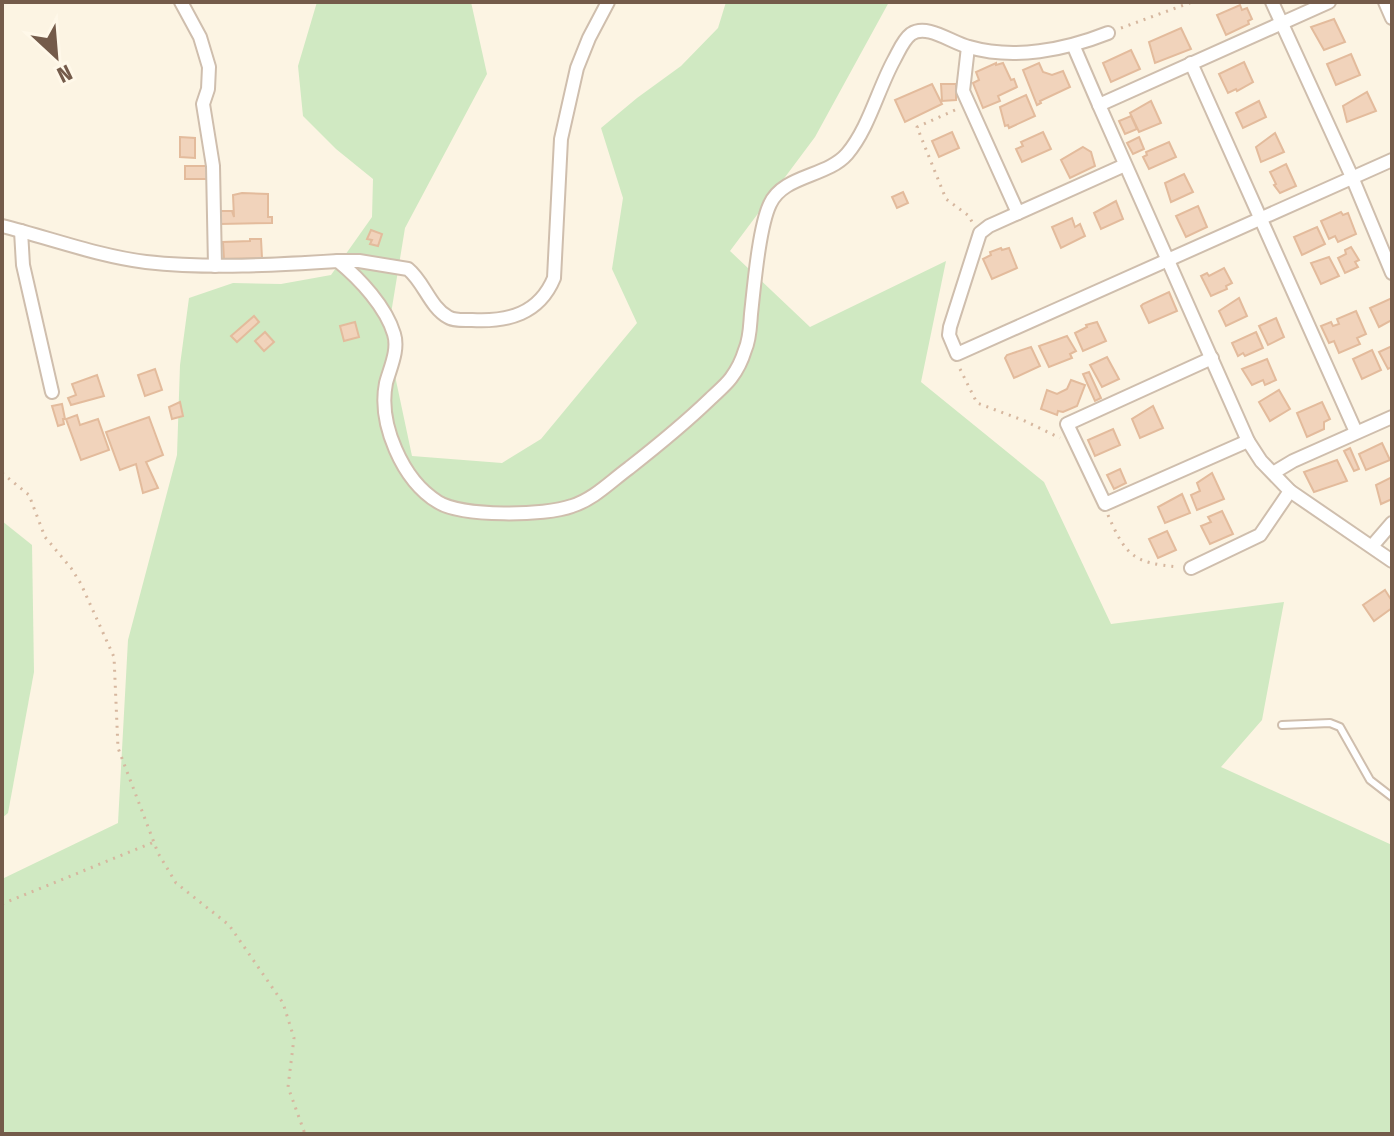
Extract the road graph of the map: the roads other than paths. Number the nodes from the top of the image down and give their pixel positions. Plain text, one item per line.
1 (181, 2) edge
2 (608, 2) edge
3 (1272, 2) edge
4 (1329, 2) edge
5 (1385, 2) edge
6 (1392, 18) edge
7 (1282, 22) junction
8 (1108, 33) road end
9 (968, 47) junction
10 (1074, 47) junction
11 (1191, 63) junction
12 (1099, 105) junction
13 (1392, 160) edge
14 (1125, 165) junction
15 (1352, 177) junction
16 (1018, 213) junction
17 (1261, 218) junction
18 (2, 226) edge
19 (21, 231) junction
20 (1169, 260) junction
21 (338, 261) junction
22 (215, 266) junction
23 (1392, 273) edge
24 (1212, 358) junction
25 (52, 392) dead end
26 (1392, 417) edge
27 (1356, 432) junction
28 (1248, 441) junction
29 (1273, 473) junction
30 (1290, 491) junction
31 (1392, 523) edge
32 (1373, 545) junction
33 (1392, 561) edge
34 (1191, 568) road end
35 (1282, 725) dead end
36 (1392, 797) edge

1 - 22 street
2 - 21 street
3 - 7 street
4 - 7 street
5 - 6 street
7 - 11 street
7 - 15 street
8 - 10 street
9 - 10 street
9 - 16 street
9 - 21 street
10 - 12 street
11 - 12 street
11 - 17 street
12 - 14 street
13 - 15 street
14 - 16 street
14 - 20 street
15 - 17 street
15 - 23 street
16 - 20 street
17 - 20 street
17 - 27 street
18 - 19 street
19 - 22 street
19 - 25 street
20 - 24 street
21 - 22 street
24 - 28 street
24 - 28 street
26 - 27 street
27 - 29 street
28 - 29 street
29 - 30 street
30 - 32 street
30 - 34 street
31 - 32 street
32 - 33 street
35 - 36 lane

